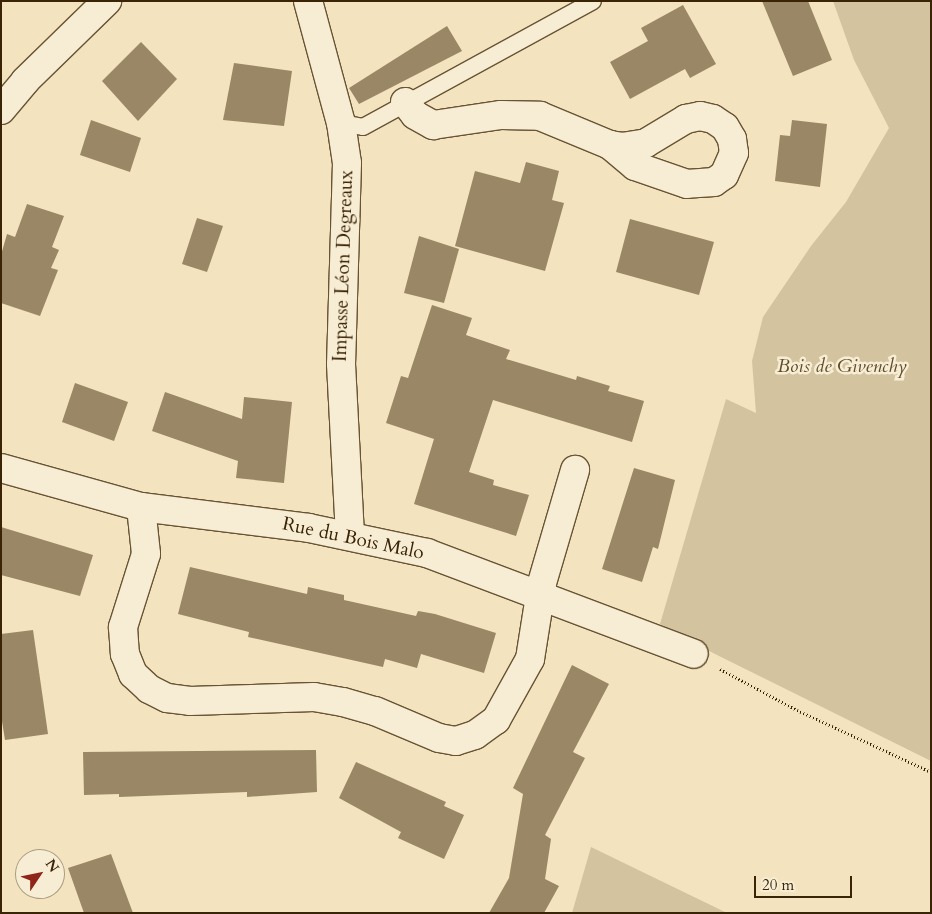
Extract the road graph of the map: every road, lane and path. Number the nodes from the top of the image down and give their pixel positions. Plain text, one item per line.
1 (107, 1) edge
2 (308, 1) edge
3 (593, 1) edge
4 (405, 102) junction
5 (1, 110) edge
6 (341, 123) junction
7 (610, 145) dead end
8 (1, 468) edge
9 (575, 470) dead end
10 (141, 507) junction
11 (350, 536) junction
12 (540, 597) junction
13 (694, 654) joint
14 (931, 772) edge

1 - 5 street
2 - 6 street, Impasse Léon Degreaux
3 - 4 lane
4 - 6 lane
4 - 7 street
6 - 11 street, Impasse Léon Degreaux
8 - 10 street, Rue du Bois Malo
9 - 12 street
10 - 11 street, Rue du Bois Malo
10 - 12 street
11 - 12 street, Rue du Bois Malo
12 - 13 street, Rue du Bois Malo
13 - 14 path

